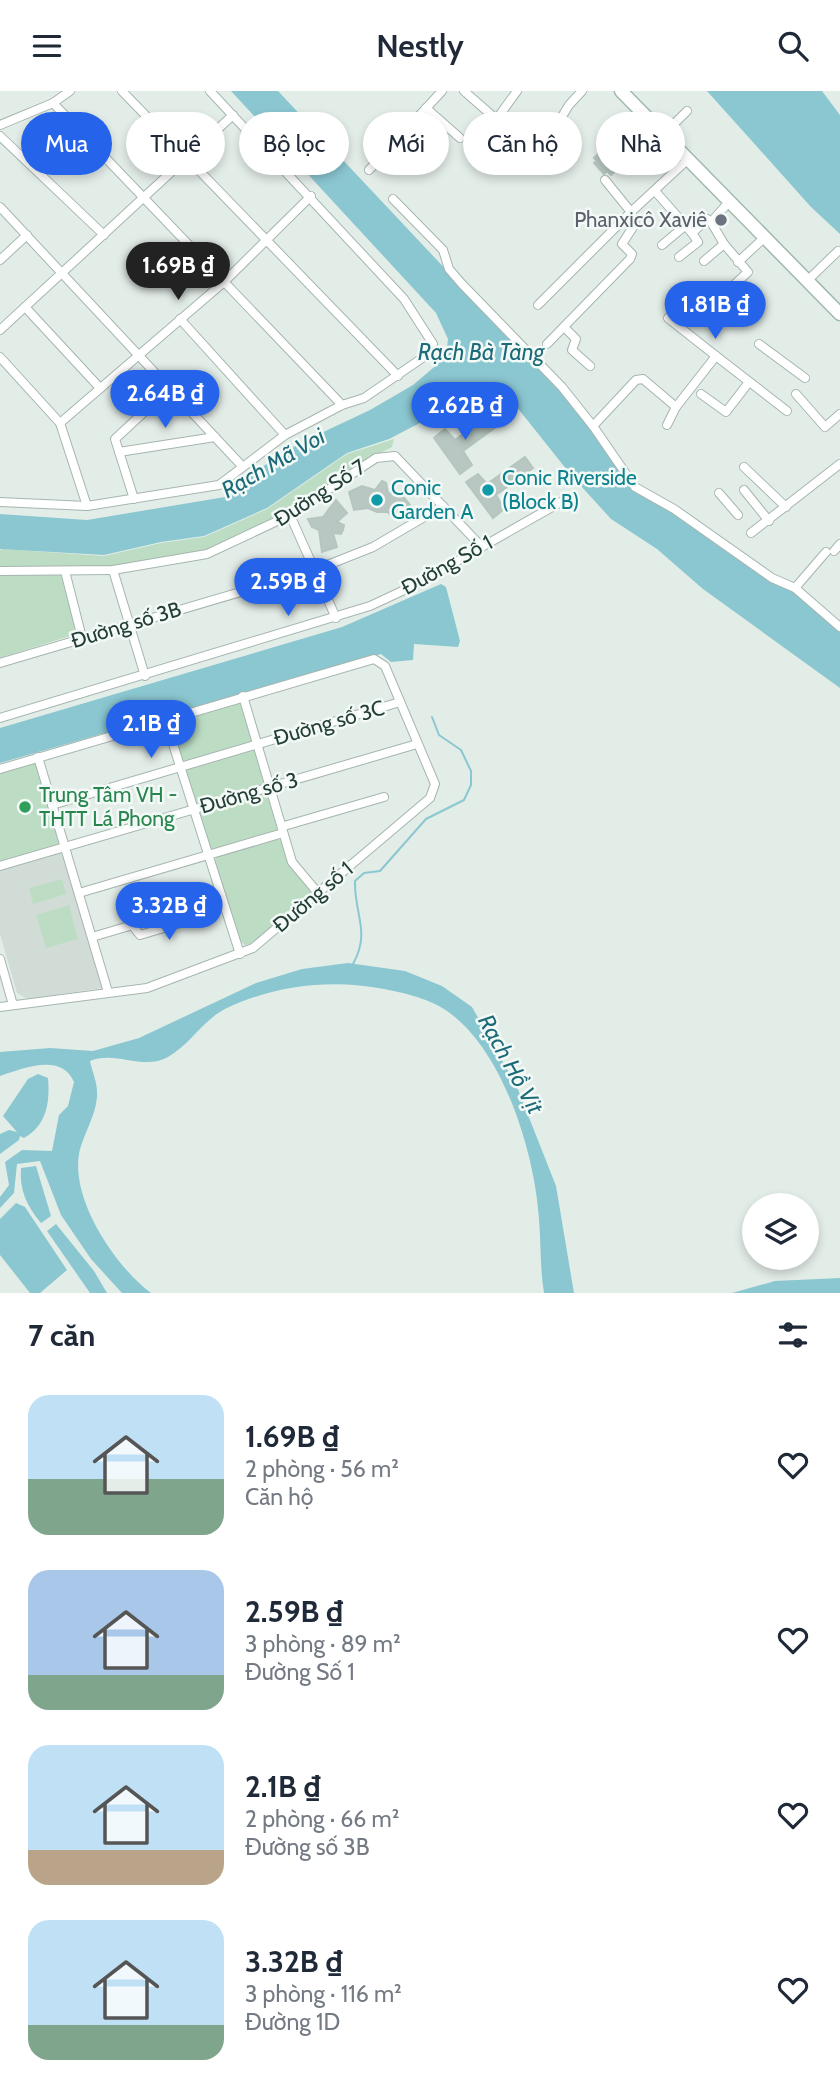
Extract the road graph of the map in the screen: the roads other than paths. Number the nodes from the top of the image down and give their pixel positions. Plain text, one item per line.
1 (70, 91) edge
2 (122, 91) edge
3 (210, 91) edge
4 (442, 91) edge
5 (464, 91) edge
6 (517, 91) edge
7 (582, 91) edge
8 (621, 91) edge
9 (52, 103) junction
10 (426, 109) junction
11 (143, 112) edge
12 (423, 112) edge
13 (488, 112) edge
14 (501, 112) edge
15 (565, 112) edge
16 (641, 112) edge
17 (233, 115) junction
18 (225, 122) edge
19 (0, 125) edge
20 (0, 136) edge
21 (460, 138) dead end
22 (687, 160) joint
23 (167, 175) edge
24 (205, 175) edge
25 (605, 180) dead end
26 (655, 191) junction
27 (311, 196) junction
28 (143, 198) junction
29 (393, 199) dead end
30 (729, 202) junction
31 (0, 207) edge
32 (631, 212) junction
33 (711, 222) junction
34 (689, 229) junction
35 (27, 235) junction
36 (104, 236) junction
37 (764, 238) junction
38 (267, 240) junction
39 (724, 244) junction
40 (662, 245) dead end
41 (838, 251) edge
42 (679, 257) dead end
43 (0, 260) edge
44 (704, 261) dead end
45 (738, 262) junction
46 (64, 273) junction
47 (807, 281) junction
48 (224, 282) junction
49 (735, 284) dead end
50 (538, 305) dead end
51 (25, 307) junction
52 (840, 313) edge
53 (668, 318) dead end
54 (180, 319) junction
55 (564, 327) junction
56 (0, 330) edge
57 (547, 344) dead end
58 (759, 344) dead end
59 (139, 355) junction
60 (716, 356) junction
61 (0, 357) edge
62 (590, 366) dead end
63 (398, 376) junction
64 (805, 378) dead end
65 (749, 382) junction
66 (100, 388) junction
67 (170, 388) junction
68 (701, 394) dead end
69 (796, 394) dead end
70 (342, 405) junction
71 (676, 407) junction
72 (787, 411) dead end
73 (840, 414) edge
74 (60, 423) junction
75 (667, 425) dead end
76 (593, 426) junction
77 (285, 435) junction
78 (215, 437) junction
79 (119, 452) junction
80 (840, 464) edge
81 (242, 466) junction
82 (744, 467) dead end
83 (744, 490) dead end
84 (768, 490) junction
85 (719, 493) dead end
86 (568, 498) dead end
87 (134, 499) junction
88 (0, 502) edge
89 (754, 503) junction
90 (87, 506) junction
91 (443, 506) junction
92 (786, 507) junction
93 (290, 515) junction
94 (738, 516) dead end
95 (769, 521) junction
96 (751, 533) dead end
97 (481, 546) junction
98 (833, 549) edge
99 (315, 570) junction
100 (0, 571) edge
101 (65, 571) junction
102 (113, 571) junction
103 (795, 588) junction
104 (336, 618) junction
105 (129, 624) junction
106 (840, 627) edge
107 (82, 638) junction
108 (0, 663) edge
109 (145, 676) junction
110 (243, 696) junction
111 (400, 702) junction
112 (0, 718) edge
113 (165, 719) junction
114 (258, 744) junction
115 (417, 744) junction
116 (38, 757) junction
117 (181, 767) junction
118 (0, 769) edge
119 (271, 787) junction
120 (383, 797) dead end
121 (52, 804) junction
122 (194, 809) junction
123 (283, 829) junction
124 (65, 848) junction
125 (209, 856) junction
126 (0, 866) edge
127 (79, 893) junction
128 (318, 893) junction
129 (132, 925) junction
130 (92, 937) junction
131 (240, 954) junction
132 (0, 959) edge
133 (108, 992) junction
134 (13, 1005) junction
135 (0, 1007) edge

1 - 9 street
2 - 11 street
3 - 17 street
4 - 10 street
5 - 13 street
6 - 14 street
7 - 15 street
8 - 16 main road
9 - 19 street
9 - 28 street
10 - 12 street
10 - 21 street
17 - 18 street
17 - 27 street
20 - 36 street
22 - 26 street
22 - 30 main road
23 - 28 street
24 - 38 street
25 - 32 street
26 - 32 street
26 - 34 street
27 - 38 street
27 - 63 street
28 - 36 street
28 - 48 street
29 - 76 street
30 - 33 street
30 - 37 main road
31 - 35 street
32 - 50 street
32 - 55 street
33 - 34 street
33 - 39 street
34 - 40 street
34 - 42 street
35 - 43 street
35 - 46 street
36 - 46 street
37 - 45 street
37 - 47 main road
38 - 48 street
38 - 63 street
39 - 44 street
39 - 45 street
41 - 47 street
45 - 49 street
46 - 51 street
46 - 59 street
47 - 52 main road
48 - 54 street
48 - 70 street
51 - 56 street
51 - 66 street
53 - 60 street
54 - 59 street
54 - 77 street
55 - 57 street
55 - 62 street
58 - 64 street
59 - 66 street
59 - 67 street
60 - 65 street
60 - 71 street
61 - 74 street
63 - 70 street
65 - 68 street
65 - 72 street
66 - 74 street
67 - 78 street
67 - 79 street
69 - 73 street
70 - 77 street
71 - 75 street
71 - 76 street
74 - 90 street
76 - 103 street
77 - 81 street
78 - 79 street
78 - 81 street
79 - 87 street
80 - 92 street
81 - 87 street
82 - 84 street
83 - 89 street
84 - 89 street
84 - 92 street
85 - 94 street
86 - 97 street, Đường Số 1
87 - 90 street
88 - 90 street
89 - 95 street
91 - 93 street, Đường Số 7
91 - 97 street
91 - 99 street, Đường số 3B
92 - 95 street
93 - 99 street
93 - 102 street, Đường Số 7
95 - 96 street
97 - 104 street, Đường Số 1
98 - 103 street
99 - 104 street
99 - 105 street, Đường số 3B
100 - 101 street, Đường Số 7
101 - 102 street, Đường Số 7
101 - 107 street
102 - 105 street
103 - 106 street
104 - 109 street, Đường Số 1
105 - 107 street, Đường số 3B
105 - 109 street
107 - 108 street, Đường số 3B
109 - 112 street, Đường Số 1
110 - 111 street, Đường số 1
110 - 113 street
110 - 114 street
111 - 114 street, Đường số 3C
111 - 115 street, Đường số 1
113 - 116 street
113 - 117 street
114 - 117 street
114 - 119 street
115 - 119 street, Đường số 3
115 - 128 street, Đường số 1
116 - 118 street
116 - 121 street
117 - 121 street
117 - 122 street
119 - 122 street, Đường số 3
119 - 123 street
120 - 123 street, Đường số 3
121 - 124 street
122 - 124 street, Đường số 3
122 - 125 street
123 - 125 street, Đường số 3
123 - 128 street
124 - 126 street, Đường số 3
124 - 127 street
125 - 127 street, Đường số 3
125 - 131 street
127 - 130 street
128 - 131 street, Đường số 1
129 - 129 street
129 - 130 street
130 - 133 street
131 - 133 street, Đường số 1
132 - 134 street
133 - 134 street, Đường số 1
134 - 135 street, Đường số 1

